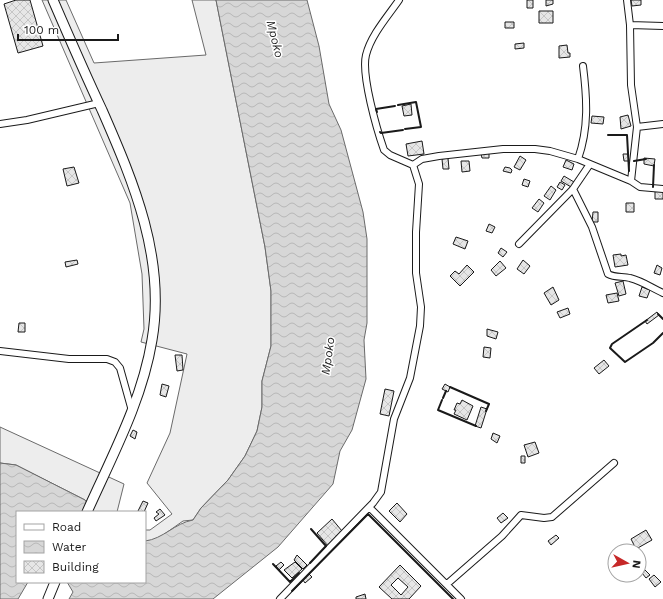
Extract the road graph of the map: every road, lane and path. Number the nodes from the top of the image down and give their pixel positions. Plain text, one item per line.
1 (53, 0) edge
2 (399, 0) edge
3 (627, 0) edge
4 (630, 25) junction
5 (663, 26) edge
6 (582, 66) dead end
7 (99, 103) junction
8 (0, 124) edge
9 (663, 124) edge
10 (637, 127) junction
11 (578, 159) junction
12 (590, 164) junction
13 (413, 165) junction
14 (631, 180) junction
15 (573, 189) junction
16 (663, 189) edge
17 (520, 244) dead end
18 (663, 293) edge
19 (0, 351) edge
20 (132, 411) junction
21 (614, 463) dead end
22 (370, 507) junction
23 (87, 511) edge
24 (55, 583) edge
25 (447, 584) junction
26 (48, 599) edge
27 (280, 599) edge
28 (461, 599) edge

1 - 7 main road
2 - 13 street
3 - 4 street
4 - 5 street
4 - 10 street
6 - 11 street
7 - 8 street
7 - 20 main road
9 - 10 street
10 - 14 street
11 - 12 street
11 - 13 street
12 - 14 street
12 - 15 street
13 - 22 street
14 - 16 street
15 - 17 street
15 - 18 street
19 - 20 street
20 - 23 main road
21 - 25 street
22 - 25 street
22 - 27 street
24 - 26 main road
25 - 28 street

